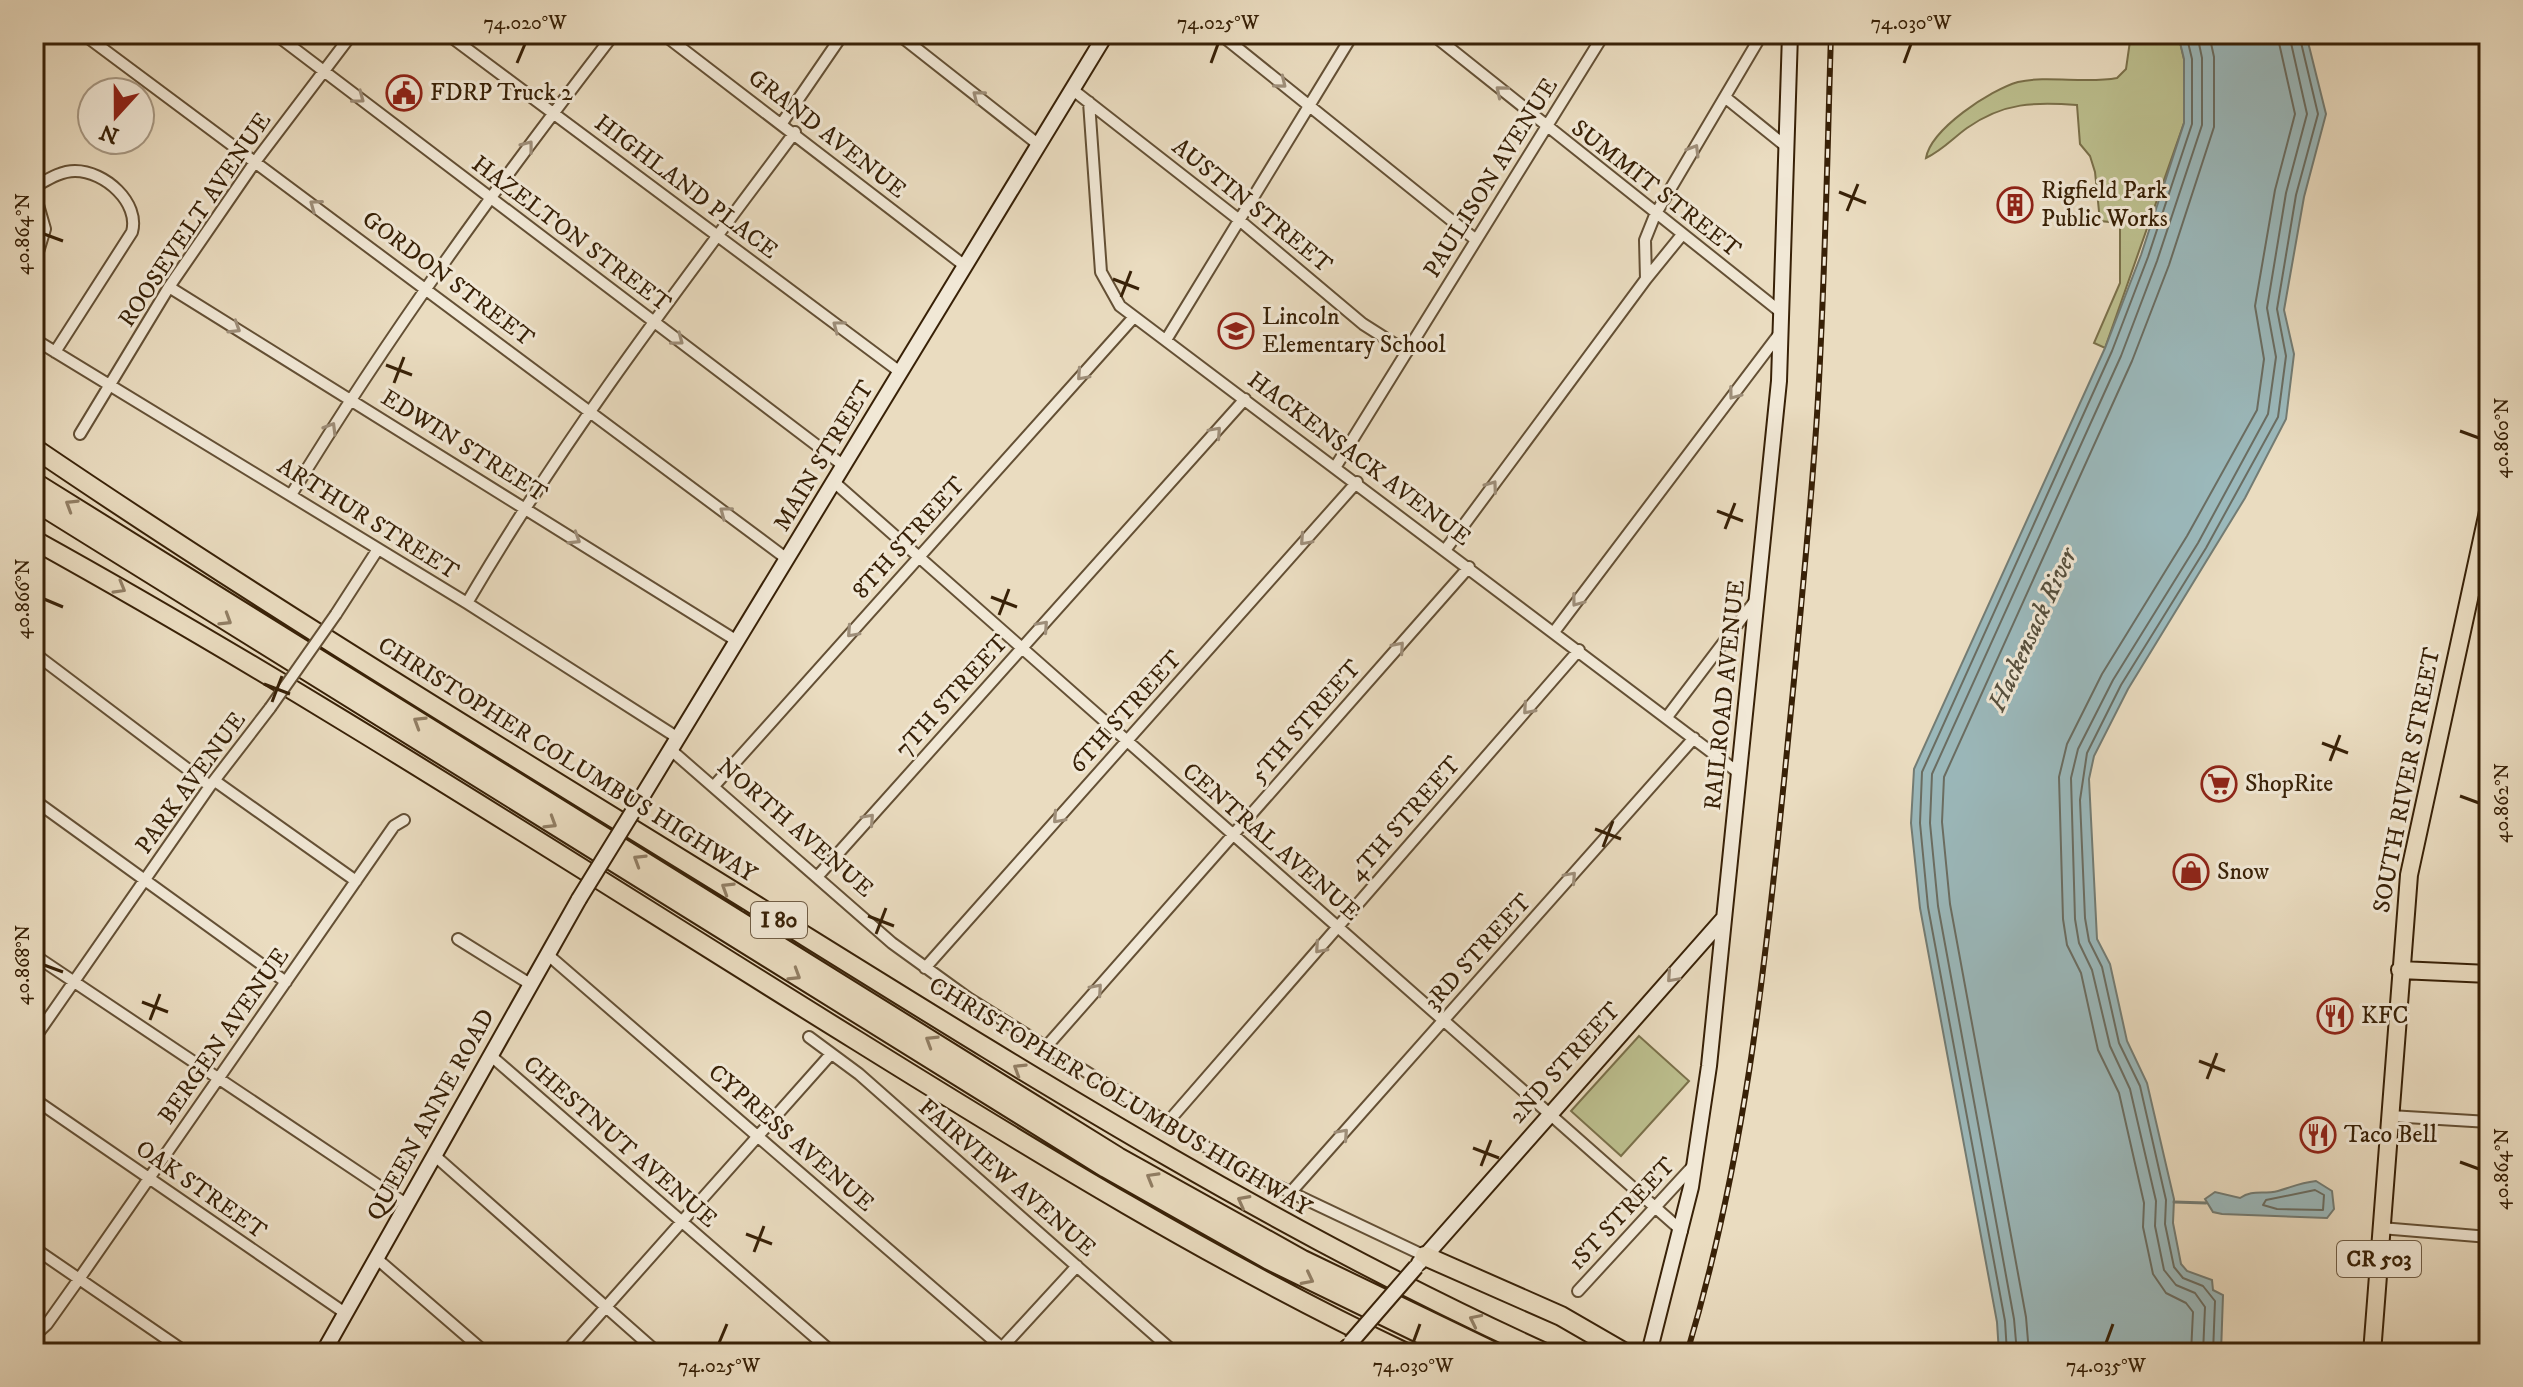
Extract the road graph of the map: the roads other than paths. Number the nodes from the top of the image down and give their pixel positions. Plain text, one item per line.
1 (83, 34) edge
2 (275, 34) edge
3 (352, 34) edge
4 (447, 34) edge
5 (614, 34) edge
6 (663, 34) edge
7 (843, 34) edge
8 (898, 34) edge
9 (1106, 34) edge
10 (1220, 34) edge
11 (1353, 34) edge
12 (1432, 34) edge
13 (1604, 34) edge
14 (1762, 34) edge
15 (1790, 34) edge
16 (323, 71) junction
17 (1073, 90) junction
18 (1726, 98) junction
19 (1089, 102) junction
20 (1307, 104) junction
21 (553, 113) junction
22 (782, 123) junction
23 (1546, 128) junction
24 (795, 132) junction
25 (1039, 145) junction
26 (1788, 148) junction
27 (255, 162) junction
28 (34, 189) edge
29 (489, 196) junction
30 (1655, 215) junction
31 (1238, 219) junction
32 (718, 235) junction
33 (1681, 236) junction
34 (1476, 240) junction
35 (34, 265) edge
36 (965, 266) junction
37 (1646, 279) junction
38 (169, 287) junction
39 (425, 287) junction
40 (1782, 313) junction
41 (1134, 317) junction
42 (653, 321) junction
43 (1781, 332) junction
44 (34, 339) edge
45 (1166, 340) junction
46 (55, 352) junction
47 (1407, 352) junction
48 (900, 372) junction
49 (110, 385) junction
50 (349, 399) junction
51 (1245, 399) junction
52 (589, 409) junction
53 (80, 434) dead end
54 (34, 448) edge
55 (844, 466) junction
56 (1336, 466) junction
57 (34, 482) edge
58 (834, 482) junction
59 (1357, 482) junction
60 (291, 495) junction
61 (34, 501) edge
62 (523, 506) junction
63 (2489, 507) edge
64 (34, 538) edge
65 (378, 549) junction
66 (1446, 549) junction
67 (918, 558) junction
68 (787, 559) junction
69 (1469, 567) junction
70 (1757, 600) junction
71 (467, 603) junction
72 (1554, 632) junction
73 (737, 641) junction
74 (1022, 649) junction
75 (1579, 650) junction
76 (34, 653) edge
77 (1667, 717) junction
78 (1694, 738) junction
79 (1126, 741) junction
80 (674, 744) junction
81 (1739, 773) junction
82 (212, 783) junction
83 (714, 786) junction
84 (34, 800) edge
85 (404, 820) dead end
86 (1232, 835) junction
87 (817, 877) junction
88 (144, 881) junction
89 (356, 881) junction
90 (579, 899) joint
91 (1724, 919) junction
92 (1338, 928) junction
93 (458, 939) dead end
94 (547, 954) junction
95 (34, 955) edge
96 (925, 968) junction
97 (2400, 970) junction
98 (2489, 974) edge
99 (73, 982) junction
100 (286, 982) junction
101 (530, 984) junction
102 (1443, 1021) junction
103 (809, 1037) dead end
104 (34, 1039) edge
105 (1046, 1047) junction
106 (831, 1054) junction
107 (490, 1055) junction
108 (218, 1080) junction
109 (34, 1099) edge
110 (1549, 1114) junction
111 (2390, 1116) junction
112 (2489, 1122) edge
113 (1167, 1123) junction
114 (758, 1136) junction
115 (434, 1155) junction
116 (1695, 1164) junction
117 (149, 1179) junction
118 (1291, 1192) junction
119 (406, 1204) junction
120 (1654, 1208) junction
121 (682, 1223) junction
122 (2381, 1228) junction
123 (1682, 1231) junction
124 (2489, 1237) edge
125 (34, 1248) edge
126 (376, 1258) junction
127 (1421, 1261) junction
128 (1077, 1266) junction
129 (79, 1279) junction
130 (1578, 1291) dead end
131 (606, 1308) junction
132 (345, 1313) junction
133 (34, 1336) edge
134 (1349, 1349) edge
135 (1002, 1351) edge
136 (1622, 1351) edge
137 (187, 1353) edge
138 (323, 1353) edge
139 (486, 1353) edge
140 (565, 1353) edge
141 (658, 1353) edge
142 (833, 1353) edge
143 (1175, 1353) edge
144 (1406, 1353) edge
145 (1460, 1353) edge
146 (1496, 1353) edge
147 (1545, 1353) edge
148 (1649, 1353) edge
149 (2372, 1353) edge

1 - 27 street, GORDON STREET
2 - 16 street, HAZELTON STREET
3 - 16 street, ROOSEVELT AVENUE
4 - 21 street, HIGHLAND PLACE
5 - 21 street
6 - 22 street, GRAND AVENUE
7 - 22 street
25 -> 8 street
9 - 17 main road, MAIN STREET
10 -> 20 street
11 - 20 street
23 -> 12 street, SUMMIT STREET
13 - 23 street, PAULISON AVENUE
14 - 18 street
15 - 26 main road, RAILROAD AVENUE
16 - 27 street, ROOSEVELT AVENUE
16 -> 29 street, HAZELTON STREET
17 - 19 street, AUSTIN STREET
17 - 25 main road, MAIN STREET
18 - 26 street
30 -> 18 street
19 - 31 street, AUSTIN STREET
19 - 41 street, HACKENSACK AVENUE
20 - 31 street
20 - 34 street
29 -> 21 street
21 - 32 street, HIGHLAND PLACE
22 - 24 street, GRAND AVENUE
23 - 30 street, SUMMIT STREET
23 - 34 street, PAULISON AVENUE
24 - 32 street
24 - 36 street, GRAND AVENUE
25 - 36 main road, MAIN STREET
26 - 40 main road, RAILROAD AVENUE
27 - 38 street, ROOSEVELT AVENUE
39 -> 27 street, GORDON STREET
28 - 35 street
28 - 46 street
29 - 39 street
29 - 42 street, HAZELTON STREET
30 - 33 street, SUMMIT STREET
30 - 37 street
31 - 45 street
31 - 47 street, AUSTIN STREET
32 - 42 street
48 -> 32 street, HIGHLAND PLACE
33 - 37 street
33 - 40 street, SUMMIT STREET
34 - 47 street, PAULISON AVENUE
36 - 48 main road, MAIN STREET
66 -> 37 street
38 - 49 street, ROOSEVELT AVENUE
38 -> 50 street, EDWIN STREET
39 - 50 street
39 - 52 street, GORDON STREET
40 - 43 main road, RAILROAD AVENUE
41 - 45 street, HACKENSACK AVENUE
41 -> 67 street, 8TH STREET
42 - 52 street
42 -> 55 street, HAZELTON STREET
43 - 70 main road, RAILROAD AVENUE
43 -> 72 street
44 - 46 street, ARTHUR STREET
45 - 51 street, HACKENSACK AVENUE
46 - 49 street, ARTHUR STREET
47 - 56 street, PAULISON AVENUE
48 - 55 main road, MAIN STREET
49 - 53 street, ROOSEVELT AVENUE
49 - 60 street, ARTHUR STREET
60 -> 50 street
50 - 62 street, EDWIN STREET
51 - 56 street, HACKENSACK AVENUE
74 -> 51 street, 7TH STREET
52 - 62 street
68 -> 52 street, GORDON STREET
147 -> 54 highway, CHRISTOPHER COLUMBUS HIGHWAY / I 80
55 - 58 main road, MAIN STREET
56 - 59 street, HACKENSACK AVENUE
146 -> 57 highway, CHRISTOPHER COLUMBUS HIGHWAY / I 80
58 - 67 street, CENTRAL AVENUE
58 - 68 main road, MAIN STREET
59 - 66 street, HACKENSACK AVENUE
59 -> 79 street, 6TH STREET
60 - 65 street, ARTHUR STREET
61 -> 145 highway, I 80
62 - 71 street
62 -> 73 street, EDWIN STREET
63 - 97 main road, SOUTH RIVER STREET
64 -> 144 highway, I 80
65 - 71 street, ARTHUR STREET
65 - 82 street, PARK AVENUE, bridge
66 - 69 street, HACKENSACK AVENUE
67 - 74 street, CENTRAL AVENUE
67 -> 83 street, 8TH STREET
68 - 73 main road, MAIN STREET
69 - 72 street, HACKENSACK AVENUE
86 -> 69 street, 5TH STREET
70 - 77 street
70 - 81 main road, RAILROAD AVENUE
71 - 80 street, ARTHUR STREET
72 - 75 street, HACKENSACK AVENUE
73 - 80 main road, MAIN STREET
74 - 79 street, CENTRAL AVENUE
87 -> 74 street, 7TH STREET
75 - 77 street, HACKENSACK AVENUE
75 -> 92 street, 4TH STREET
76 - 82 street
77 - 78 street, HACKENSACK AVENUE
78 - 81 street, HACKENSACK AVENUE
102 -> 78 street, 3RD STREET
79 - 86 street, CENTRAL AVENUE
79 -> 96 street, 6TH STREET
80 - 83 street, NORTH AVENUE
80 - 90 main road, MAIN STREET, bridge
81 - 91 main road, RAILROAD AVENUE
82 - 88 street, PARK AVENUE
82 - 89 street
83 - 87 street, NORTH AVENUE
84 - 88 street
85 - 89 street, BERGEN AVENUE
86 - 92 street, CENTRAL AVENUE
105 -> 86 street, 5TH STREET
87 - 96 street, NORTH AVENUE
88 - 99 street, PARK AVENUE
88 - 100 street
89 - 100 street, BERGEN AVENUE
90 - 94 main road, QUEEN ANNE ROAD
91 -> 110 main road, 2ND STREET
91 - 116 main road, RAILROAD AVENUE
92 - 102 street, CENTRAL AVENUE
92 -> 113 street, 4TH STREET
93 - 101 street
94 - 101 main road, QUEEN ANNE ROAD
94 - 114 street, CYPRESS AVENUE
95 - 99 street
96 - 105 street, NORTH AVENUE
97 - 98 main road
97 - 111 main road, SOUTH RIVER STREET / CR 503
99 - 104 street, PARK AVENUE
99 - 108 street
100 - 108 street, BERGEN AVENUE
101 - 107 main road, QUEEN ANNE ROAD
102 - 110 street, CENTRAL AVENUE
118 -> 102 street, 3RD STREET
103 - 106 street, FAIRVIEW AVENUE
105 - 113 street, NORTH AVENUE
106 - 114 street
106 - 128 street, FAIRVIEW AVENUE
107 - 115 main road, QUEEN ANNE ROAD
107 - 121 street, CHESTNUT AVENUE
108 - 117 street, BERGEN AVENUE
108 - 119 street
109 - 117 street, OAK STREET
110 - 120 street, CENTRAL AVENUE
110 - 127 main road, 2ND STREET
111 - 112 street
111 - 122 main road, SOUTH RIVER STREET / CR 503
113 - 118 street, NORTH AVENUE
114 - 121 street
114 - 135 street, CYPRESS AVENUE
115 - 119 main road, QUEEN ANNE ROAD
115 - 131 street
116 - 120 street, 1ST STREET
116 - 123 main road, RAILROAD AVENUE
117 - 129 street, BERGEN AVENUE
117 - 132 street, OAK STREET
118 - 127 street, NORTH AVENUE
119 - 126 main road, QUEEN ANNE ROAD
120 - 123 street, CENTRAL AVENUE
120 - 130 street, 1ST STREET
121 - 131 street
121 - 142 street, CHESTNUT AVENUE
122 - 124 street
122 - 149 main road, SOUTH RIVER STREET / CR 503
123 - 148 main road, RAILROAD AVENUE
125 - 129 street
126 - 132 main road, QUEEN ANNE ROAD
126 - 139 street
127 - 134 main road, 2ND STREET, bridge
127 - 136 highway
128 - 135 street
128 - 143 street, FAIRVIEW AVENUE
129 - 133 street, BERGEN AVENUE
129 - 137 street
131 - 140 street
131 - 141 street
132 - 138 main road, QUEEN ANNE ROAD

